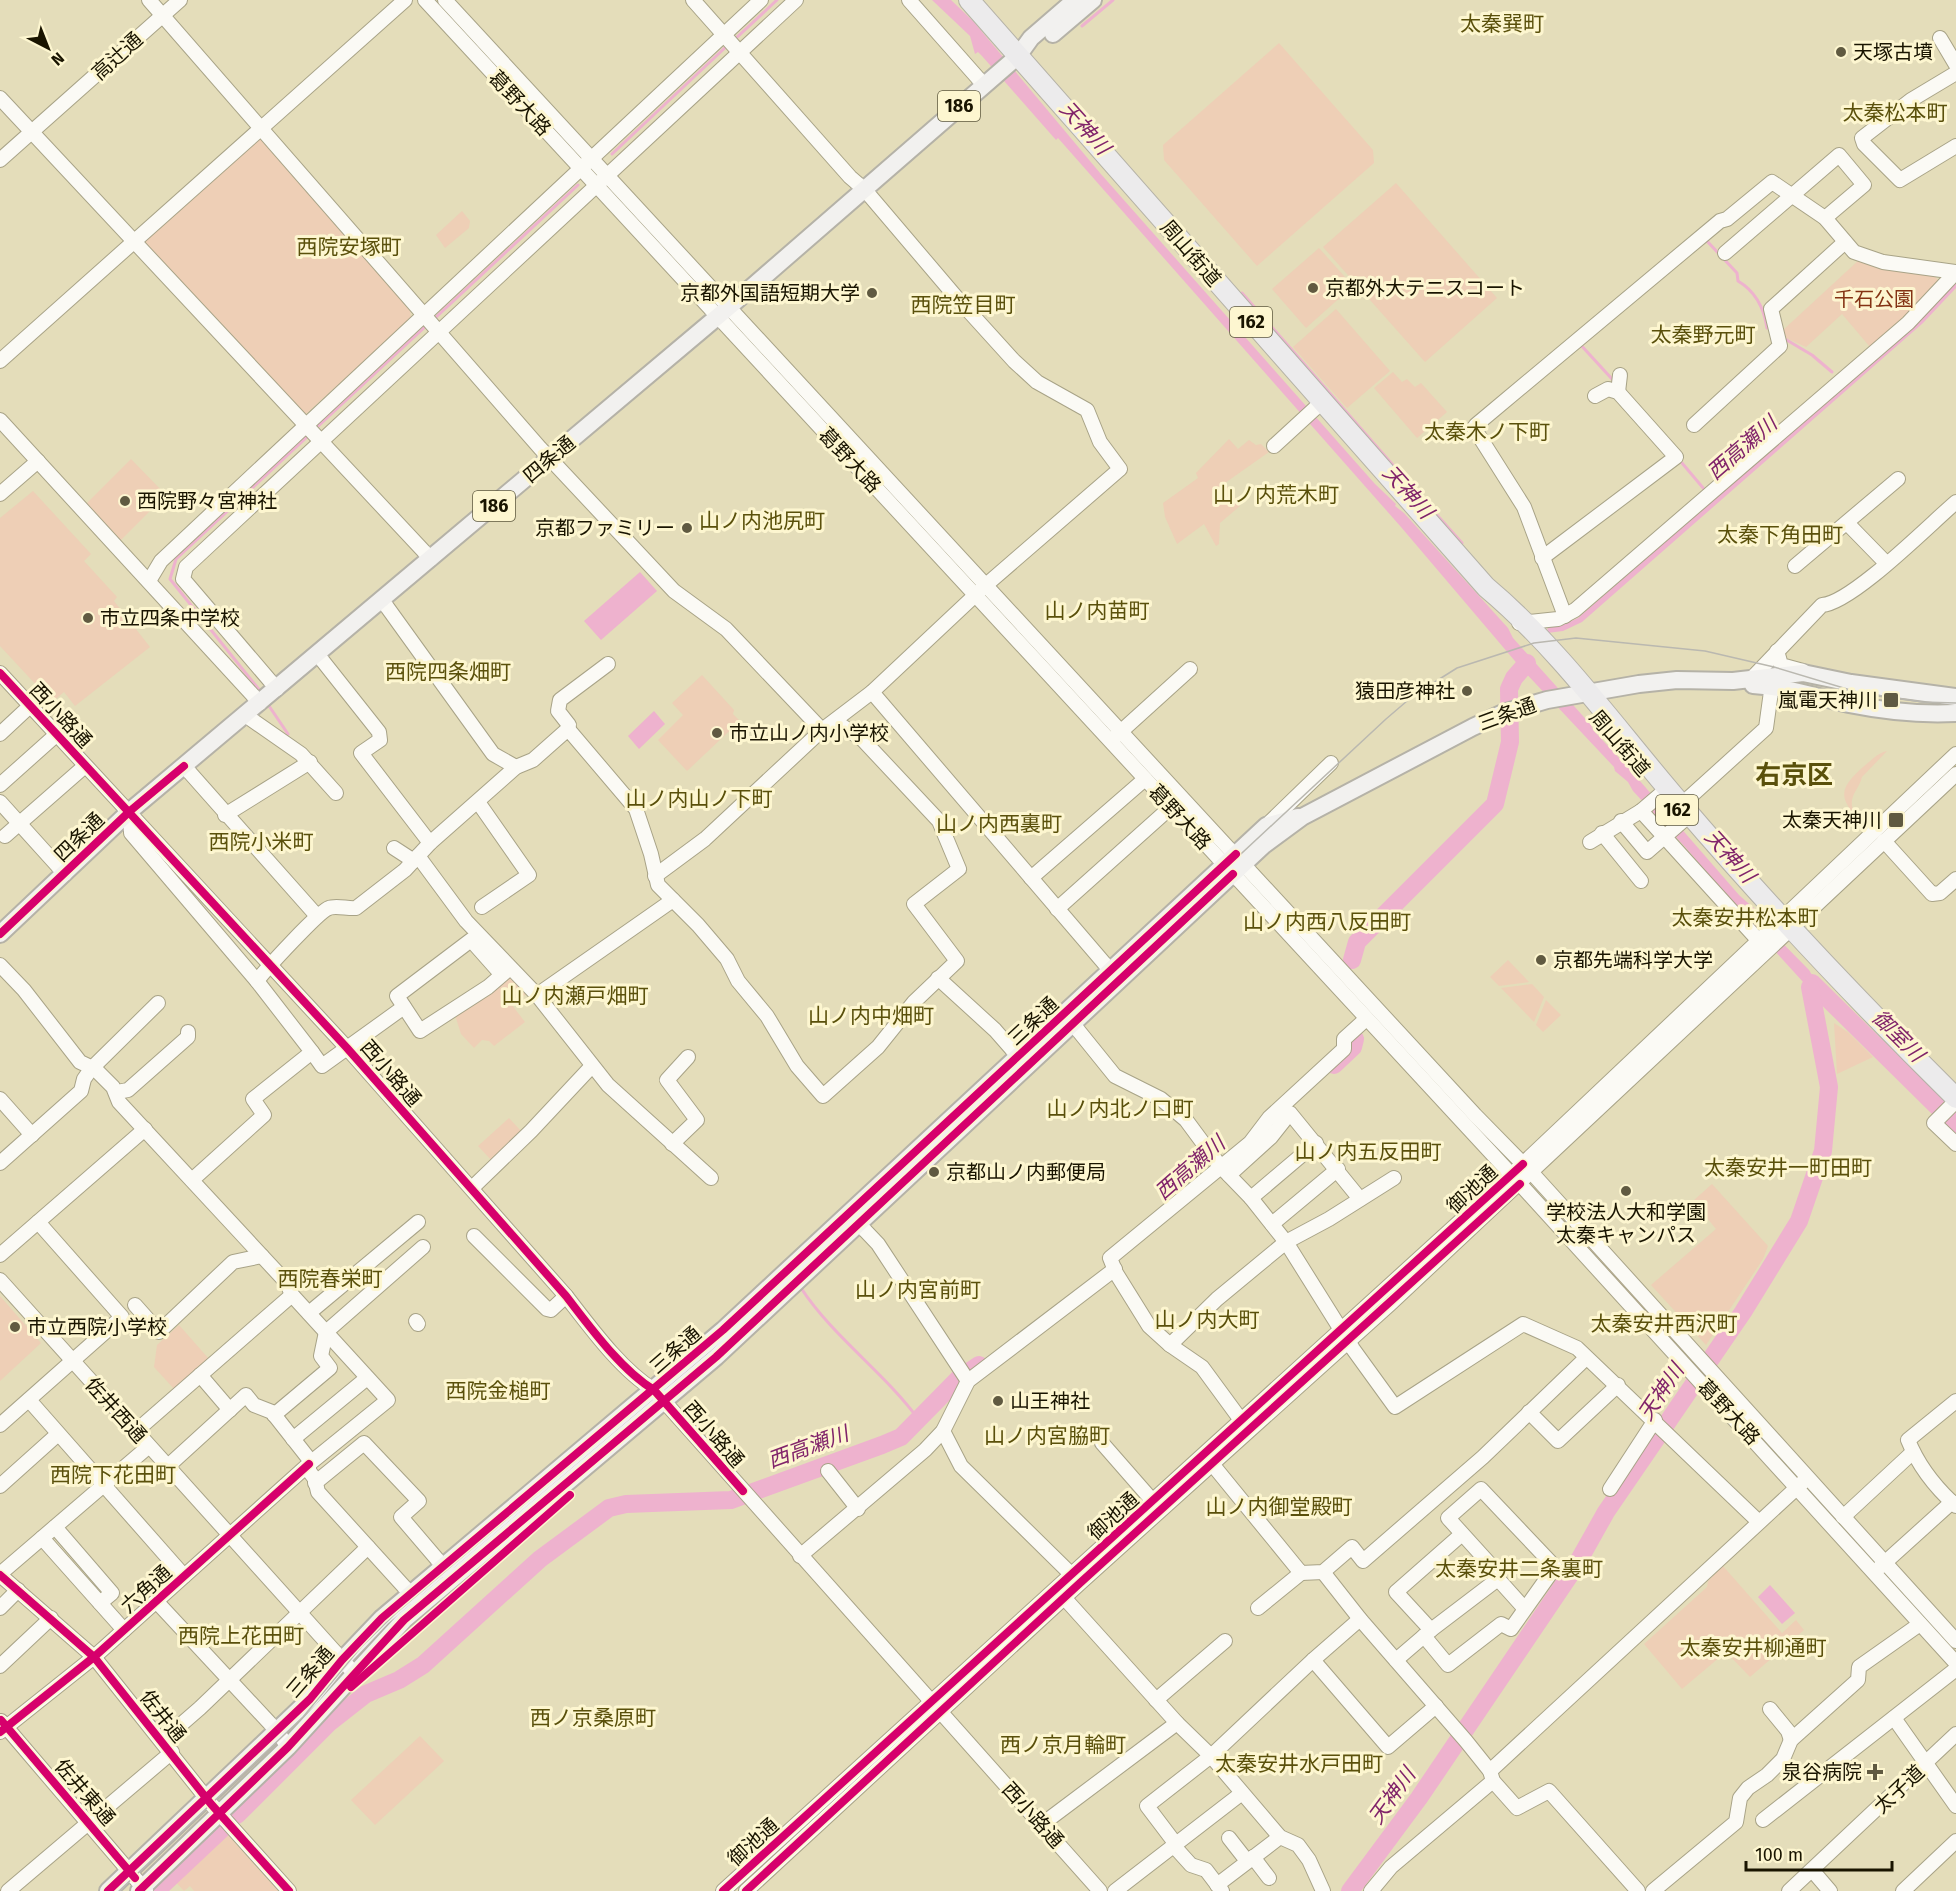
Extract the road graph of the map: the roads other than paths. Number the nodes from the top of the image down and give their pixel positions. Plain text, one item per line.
1 (149, 0) edge
2 (180, 0) edge
3 (405, 0) edge
4 (425, 0) edge
5 (446, 0) edge
6 (693, 0) edge
7 (761, 0) edge
8 (796, 0) edge
9 (909, 0) edge
10 (969, 0) edge
11 (1075, 0) edge
12 (1094, 0) edge
13 (162, 15) junction
14 (724, 35) junction
15 (1940, 38) dead end
16 (484, 42) junction
17 (473, 51) junction
18 (739, 53) junction
19 (1014, 59) junction
20 (1956, 65) edge
21 (1956, 73) edge
22 (990, 80) junction
23 (531, 93) junction
24 (0, 98) edge
25 (520, 103) junction
26 (261, 129) junction
27 (32, 132) junction
28 (1956, 146) edge
29 (0, 160) edge
30 (600, 167) junction
31 (589, 177) junction
32 (865, 190) junction
33 (1791, 197) junction
34 (1825, 218) junction
35 (660, 232) junction
36 (134, 241) junction
37 (649, 242) junction
38 (1845, 242) junction
39 (1725, 253) dead end
40 (1956, 272) edge
41 (723, 312) junction
42 (424, 316) junction
43 (438, 332) junction
44 (0, 361) edge
45 (1620, 375) dead end
46 (1618, 392) junction
47 (1595, 396) dead end
48 (1320, 404) junction
49 (0, 420) edge
50 (1694, 425) dead end
51 (306, 426) junction
52 (321, 441) junction
53 (1274, 446) dead end
54 (551, 458) junction
55 (38, 461) junction
56 (1898, 479) dead end
57 (0, 494) edge
58 (1956, 502) edge
59 (1848, 524) junction
60 (1542, 558) junction
61 (431, 559) junction
62 (1886, 563) junction
63 (1795, 566) dead end
64 (149, 581) junction
65 (986, 585) junction
66 (974, 595) junction
67 (382, 600) junction
68 (1564, 613) junction
69 (1022, 624) junction
70 (1530, 628) junction
71 (1010, 634) junction
72 (1777, 651) junction
73 (318, 654) junction
74 (608, 664) dead end
75 (1190, 669) dead end
76 (0, 674) edge
77 (1813, 674) junction
78 (1752, 678) junction
79 (1733, 681) junction
80 (1773, 681) junction
81 (872, 692) junction
82 (1579, 695) junction
83 (267, 697) junction
84 (1956, 697) edge
85 (30, 706) junction
86 (1956, 713) edge
87 (245, 715) junction
88 (835, 721) junction
89 (568, 729) junction
90 (822, 730) junction
91 (1122, 731) junction
92 (0, 734) edge
93 (57, 735) junction
94 (1110, 741) junction
95 (1956, 754) edge
96 (310, 762) junction
97 (1331, 763) dead end
98 (85, 766) junction
99 (184, 766) junction
100 (516, 767) junction
101 (1956, 774) edge
102 (1145, 779) junction
103 (0, 785) edge
104 (336, 793) dead end
105 (1661, 794) junction
106 (0, 802) edge
107 (478, 802) junction
108 (1171, 807) junction
109 (1643, 809) junction
110 (130, 811) junction
111 (225, 815) junction
112 (1683, 815) junction
113 (1302, 816) junction
114 (1621, 821) junction
115 (19, 823) junction
116 (1266, 826) junction
117 (1602, 832) junction
118 (5, 836) dead end
119 (1666, 836) junction
120 (1884, 841) junction
121 (1590, 842) dead end
122 (430, 843) junction
123 (394, 849) dead end
124 (416, 859) junction
125 (1235, 864) junction
126 (64, 874) junction
127 (655, 876) junction
128 (1031, 878) junction
129 (1956, 879) edge
130 (1641, 880) dead end
131 (673, 900) junction
132 (482, 908) dead end
133 (1057, 909) junction
134 (317, 916) junction
135 (1783, 927) junction
136 (0, 934) edge
137 (1762, 944) junction
138 (270, 964) junction
139 (0, 966) edge
140 (505, 972) junction
141 (1115, 976) junction
142 (938, 978) junction
143 (257, 981) junction
144 (537, 995) junction
145 (158, 1003) dead end
146 (404, 1007) junction
147 (1366, 1019) junction
148 (1073, 1024) junction
149 (188, 1032) dead end
150 (347, 1048) junction
151 (312, 1052) junction
152 (688, 1057) dead end
153 (1023, 1061) junction
154 (591, 1067) junction
155 (91, 1069) junction
156 (117, 1092) junction
157 (0, 1099) edge
158 (1954, 1103) edge
159 (145, 1129) junction
160 (32, 1135) junction
161 (1316, 1143) junction
162 (672, 1144) junction
163 (1956, 1144) edge
164 (0, 1163) edge
165 (1527, 1168) junction
166 (1338, 1169) junction
167 (1225, 1171) junction
168 (711, 1178) dead end
169 (1394, 1178) dead end
170 (192, 1180) junction
171 (1515, 1180) junction
172 (472, 1188) junction
173 (1251, 1198) junction
174 (1360, 1199) junction
175 (38, 1222) junction
176 (418, 1222) dead end
177 (858, 1223) junction
178 (1272, 1224) junction
179 (474, 1236) dead end
180 (1286, 1242) junction
181 (423, 1247) dead end
182 (0, 1255) edge
183 (262, 1256) junction
184 (1113, 1265) junction
185 (0, 1280) edge
186 (292, 1295) junction
187 (566, 1296) junction
188 (135, 1305) dead end
189 (309, 1313) junction
190 (326, 1332) junction
191 (1345, 1335) junction
192 (1170, 1345) junction
193 (1586, 1358) junction
194 (72, 1361) junction
195 (200, 1376) junction
196 (367, 1378) junction
197 (965, 1378) junction
198 (1618, 1384) junction
199 (659, 1396) junction
200 (29, 1400) junction
201 (1956, 1401) edge
202 (230, 1410) junction
203 (1529, 1412) junction
204 (274, 1415) junction
205 (1656, 1422) junction
206 (0, 1425) edge
207 (1245, 1426) junction
208 (943, 1431) junction
209 (135, 1432) junction
210 (58, 1434) junction
211 (294, 1439) junction
212 (1102, 1443) dead end
213 (148, 1447) junction
214 (1912, 1453) junction
215 (1208, 1460) junction
216 (309, 1464) junction
217 (167, 1467) junction
218 (828, 1471) dead end
219 (315, 1483) junction
220 (1803, 1483) junction
221 (0, 1486) edge
222 (103, 1486) junction
223 (1610, 1489) dead end
224 (1954, 1504) edge
225 (1157, 1505) junction
226 (858, 1509) junction
227 (1843, 1517) junction
228 (1759, 1522) junction
229 (55, 1527) junction
230 (1462, 1534) junction
231 (230, 1536) junction
232 (42, 1539) junction
233 (368, 1546) junction
234 (800, 1556) junction
235 (1884, 1562) junction
236 (448, 1572) junction
237 (1323, 1572) junction
238 (1874, 1572) junction
239 (0, 1574) edge
240 (1301, 1574) junction
241 (184, 1576) junction
242 (1076, 1579) junction
243 (1498, 1579) junction
244 (18, 1590) junction
245 (1061, 1594) junction
246 (416, 1599) junction
247 (156, 1602) junction
248 (100, 1604) junction
249 (0, 1608) edge
250 (1258, 1608) dead end
251 (1525, 1608) junction
252 (299, 1614) junction
253 (51, 1618) junction
254 (1360, 1619) junction
255 (1920, 1624) junction
256 (124, 1630) junction
257 (1427, 1633) junction
258 (1225, 1641) dead end
259 (1956, 1641) edge
260 (94, 1657) junction
261 (342, 1660) junction
262 (1313, 1660) junction
263 (1396, 1660) junction
264 (1956, 1663) edge
265 (0, 1666) edge
266 (1956, 1670) edge
267 (354, 1673) junction
268 (230, 1680) junction
269 (1156, 1700) junction
270 (1436, 1706) junction
271 (937, 1707) junction
272 (1770, 1709) dead end
273 (1894, 1718) junction
274 (1177, 1723) junction
275 (2, 1726) edge
276 (277, 1731) junction
277 (1956, 1734) edge
278 (1791, 1740) junction
279 (162, 1741) junction
280 (288, 1747) junction
281 (172, 1752) junction
282 (1211, 1756) junction
283 (1926, 1763) junction
284 (1491, 1776) junction
285 (1242, 1793) junction
286 (207, 1798) junction
287 (1956, 1806) edge
288 (220, 1813) junction
289 (1763, 1820) dead end
290 (90, 1822) junction
291 (1041, 1825) junction
292 (1229, 1838) dead end
293 (1280, 1838) junction
294 (1956, 1841) edge
295 (1174, 1844) junction
296 (1250, 1859) junction
297 (1812, 1870) junction
298 (130, 1871) junction
299 (1269, 1878) dead end
300 (1219, 1888) edge
301 (142, 1890) edge
302 (8, 1891) edge
303 (108, 1891) edge
304 (289, 1891) edge
305 (723, 1891) edge
306 (746, 1891) edge
307 (1100, 1891) edge
308 (1115, 1891) edge
309 (1323, 1891) edge
310 (1371, 1891) edge
311 (1638, 1891) edge
312 (1653, 1891) edge
313 (1789, 1891) edge
314 (1830, 1891) edge
315 (1903, 1891) edge

1 - 13 street
2 - 13 street, 高辻通
3 - 26 street
4 - 17 street, 葛野大路
5 - 16 street, 葛野大路
6 - 14 street
7 - 14 street
8 - 18 street
9 - 22 street
10 - 19 highway, 周山街道 / 162
11 - 19 main road, 四条通 / 186
12 - 19 main road, 四条通 / 186
13 - 26 street
13 - 27 street, 高辻通
14 - 18 street
14 - 30 street
15 - 20 street
16 - 17 street
16 - 23 street, 葛野大路
17 - 25 street, 葛野大路
18 - 30 street
18 - 32 street
19 - 22 main road, 四条通 / 186
19 - 48 highway, 周山街道 / 162
21 - 28 street
22 - 32 main road, 四条通 / 186
23 - 25 street
23 - 30 street, 葛野大路
24 - 27 street
25 - 31 street, 葛野大路
26 - 36 street
26 - 42 street
27 - 29 street, 高辻通
27 - 36 street
30 - 31 street
30 - 31 street
30 - 35 street, 葛野大路
31 - 37 street, 葛野大路
31 - 42 street
31 - 43 street
32 - 41 main road, 四条通 / 186
32 - 65 street
33 - 34 street
33 - 34 street
33 - 39 street
33 - 60 street
34 - 38 street
35 - 37 street
35 - 41 street, 葛野大路
36 - 44 street
36 - 51 street
37 - 41 street, 葛野大路
38 - 40 street
38 - 50 street
40 - 68 street
41 - 54 main road, 四条通 / 186
41 - 65 street, 葛野大路
41 - 66 street, 葛野大路
42 - 43 street
42 - 51 street
43 - 52 street
43 - 54 street
45 - 46 street
46 - 47 street
46 - 60 street
48 - 53 street
48 - 70 highway, 周山街道 / 162
49 - 55 street
51 - 52 street
51 - 64 street
52 - 61 street
52 - 83 street
54 - 61 main road, 四条通 / 186
54 - 90 street
55 - 57 street
55 - 64 street
56 - 59 street
58 - 62 street
59 - 62 street
59 - 63 street
60 - 68 street
61 - 67 main road, 四条通 / 186
62 - 72 street
64 - 83 street
65 - 66 street
65 - 69 street, 葛野大路
66 - 71 street, 葛野大路
66 - 81 street
67 - 73 main road, 四条通 / 186
67 - 100 street
68 - 70 street
69 - 71 street
69 - 91 street, 葛野大路
70 - 82 highway, 周山街道 / 162
71 - 94 street, 葛野大路
72 - 77 street
72 - 78 street
72 - 80 street
73 - 83 main road, 四条通 / 186
73 - 122 street
74 - 89 street
75 - 91 street
76 - 85 street, 西小路通
77 - 80 main road, 三条通
77 - 84 main road, 三条通
78 - 79 main road, 三条通
78 - 80 main road, 三条通
79 - 80 main road, 三条通
79 - 82 main road, 三条通
80 - 86 main road, 三条通
80 - 112 street
81 - 88 street
81 - 128 street
82 - 105 highway, 周山街道 / 162
82 - 112 highway, 周山街道 / 162
82 - 113 main road, 三条通
83 - 87 main road, 四条通 / 186
85 - 92 street
85 - 93 street, 西小路通
87 - 96 street
87 - 99 main road, 四条通 / 186
88 - 90 street
88 - 142 street
89 - 100 street
89 - 127 street
90 - 127 street
91 - 94 street
91 - 125 street, 葛野大路
93 - 98 street, 西小路通
93 - 103 street
94 - 102 street, 葛野大路
95 - 135 street, 御池通
96 - 104 street
96 - 111 street
97 - 116 street
98 - 110 street, 西小路通
98 - 115 street
99 - 110 main road, 四条通 / 186
99 - 111 street
100 - 107 street
101 - 120 street, 御池通
102 - 108 street, 葛野大路
102 - 128 street
105 - 109 street
105 - 112 highway, 周山街道 / 162
106 - 115 street
107 - 122 street
107 - 132 street
108 - 125 street, 葛野大路
108 - 133 street
109 - 114 street
109 - 119 street
110 - 126 main road, 四条通 / 186
110 - 138 street, 西小路通
110 - 143 street
111 - 134 street
112 - 119 street
112 - 135 highway, 周山街道 / 162
113 - 116 main road, 三条通
113 - 125 main road, 三条通
114 - 117 street
114 - 119 street
115 - 118 street
115 - 126 street
116 - 125 main road, 三条通
117 - 121 street
117 - 130 street
119 - 137 street
120 - 129 street
120 - 135 street, 御池通
122 - 124 street
123 - 124 street
124 - 134 street
124 - 140 street
125 - 141 main road, 三条通
125 - 147 street, 葛野大路
125 - 165 street, 葛野大路
126 - 136 main road, 四条通 / 186
127 - 131 street
128 - 133 street
131 - 142 street
131 - 144 street
133 - 141 street
134 - 138 street
135 - 137 street, 御池通
135 - 158 highway, 周山街道 / 162
137 - 165 street, 御池通
138 - 143 street
138 - 150 street, 西小路通
139 - 155 street
140 - 144 street
140 - 146 street
140 - 146 street
141 - 148 main road, 三条通
141 - 153 main road, 三条通
142 - 153 street
143 - 151 street
144 - 154 street
145 - 155 street
146 - 150 street
147 - 167 street
147 - 171 street, 葛野大路
148 - 153 main road, 三条通
148 - 167 street
149 - 156 street
150 - 151 street
150 - 172 street, 西小路通
151 - 170 street
152 - 162 street
153 - 177 main road, 三条通
153 - 199 main road, 三条通
154 - 162 street
154 - 172 street
155 - 156 street
155 - 160 street
156 - 159 street
157 - 160 street
158 - 163 street
159 - 170 street
159 - 175 street
160 - 164 street
161 - 166 street
161 - 167 street
161 - 173 street
162 - 168 street
165 - 171 street, 御池通
165 - 220 street, 葛野大路
166 - 174 street
166 - 178 street
167 - 173 street
167 - 184 street
169 - 174 street
170 - 183 street
171 - 191 street, 御池通
171 - 220 street, 葛野大路
172 - 187 street, 西小路通
173 - 178 street
174 - 180 street
175 - 182 street
175 - 194 street
176 - 189 street
177 - 197 street
177 - 199 main road, 三条通
178 - 180 street
179 - 187 street
180 - 191 street
180 - 192 street
181 - 190 street
183 - 186 street
183 - 188 street
184 - 192 street
184 - 197 street
185 - 194 street, 佐井西通
186 - 189 street
186 - 195 street
187 - 199 street, 西小路通
189 - 190 street
190 - 196 street
190 - 204 street
191 - 193 street
191 - 207 street, 御池通
192 - 207 street
193 - 198 street
193 - 203 street
194 - 200 street
194 - 209 street, 佐井西通
195 - 202 street
195 - 209 street
196 - 211 street
196 - 216 street, 六角通
197 - 208 street
198 - 203 street
198 - 205 street
199 - 234 street, 西小路通
199 - 236 main road, 三条通
200 - 206 street
200 - 210 street
201 - 214 street
202 - 204 street
202 - 217 street
203 - 237 street
204 - 211 street
205 - 223 street
205 - 228 street
207 - 215 street, 御池通
208 - 226 street
208 - 242 street
209 - 213 street, 佐井西通
210 - 221 street
210 - 222 street
211 - 216 street
212 - 225 street
213 - 217 street, 佐井西通
213 - 222 street
214 - 224 street
214 - 227 street
215 - 225 street, 御池通
215 - 240 street
216 - 219 street
216 - 231 street, 六角通
217 - 231 street, 佐井西通
218 - 226 street
219 - 233 street
219 - 236 street
220 - 227 street, 葛野大路
220 - 228 street
220 - 238 street, 葛野大路
222 - 229 street
222 - 241 street
224 - 235 street
225 - 242 street, 御池通
226 - 234 street
227 - 235 street, 葛野大路
228 - 284 street
229 - 232 street
229 - 248 street
230 - 243 street
230 - 251 street
230 - 257 street
231 - 241 street, 六角通
231 - 252 street, 佐井西通
232 - 239 street
232 - 248 street
233 - 246 street
233 - 252 street
234 - 271 street, 西小路通
235 - 238 street
235 - 259 street, 葛野大路
236 - 246 main road, 三条通
237 - 240 street
237 - 254 street
238 - 255 street, 葛野大路
239 - 244 street, 佐井通
240 - 250 street
241 - 247 street, 六角通
242 - 245 street, 御池通
243 - 251 street
243 - 257 street
244 - 249 street
244 - 253 street, 佐井通
245 - 269 street
245 - 271 street, 御池通
246 - 261 main road, 三条通
246 - 267 main road, 三条通
247 - 256 street, 六角通
247 - 268 street
248 - 256 street
251 - 257 street
252 - 261 street, 佐井西通
252 - 268 street
253 - 260 street, 佐井通
253 - 265 street
254 - 262 street
254 - 263 street
255 - 264 street, 葛野大路
255 - 278 street
256 - 260 street, 六角通
257 - 263 street
258 - 269 street
260 - 275 street, 六角通
260 - 279 street, 佐井通
261 - 267 street, 佐井西通
261 - 276 main road, 三条通
262 - 270 street
262 - 282 street
263 - 270 street
266 - 273 street
267 - 280 main road, 三条通
268 - 276 street
268 - 279 street
269 - 274 street
270 - 284 street
271 - 291 street, 西小路通
271 - 305 street, 御池通
271 - 306 street, 御池通
272 - 278 street
273 - 283 street
273 - 289 street
274 - 282 street
274 - 291 street
275 - 290 street, 佐井東通
276 - 280 street
276 - 286 main road, 三条通
277 - 283 street, 太子道
278 - 312 street
279 - 281 street, 佐井通
280 - 288 main road, 三条通
281 - 286 street, 佐井通
281 - 290 street
282 - 285 street
282 - 295 street
283 - 287 street
283 - 297 street, 太子道
284 - 310 street
284 - 311 street
285 - 293 street
285 - 295 street
286 - 288 street, 佐井通
286 - 298 main road, 三条通
288 - 301 main road, 三条通
288 - 304 street, 佐井通
290 - 298 street, 佐井東通
290 - 302 street
291 - 307 street, 西小路通
292 - 296 street
293 - 296 street
293 - 309 street
294 - 315 street
295 - 300 street
295 - 308 street
296 - 299 street
296 - 300 street
297 - 313 street, 太子道
297 - 314 street
298 - 301 street, 佐井東通
298 - 303 main road, 三条通

